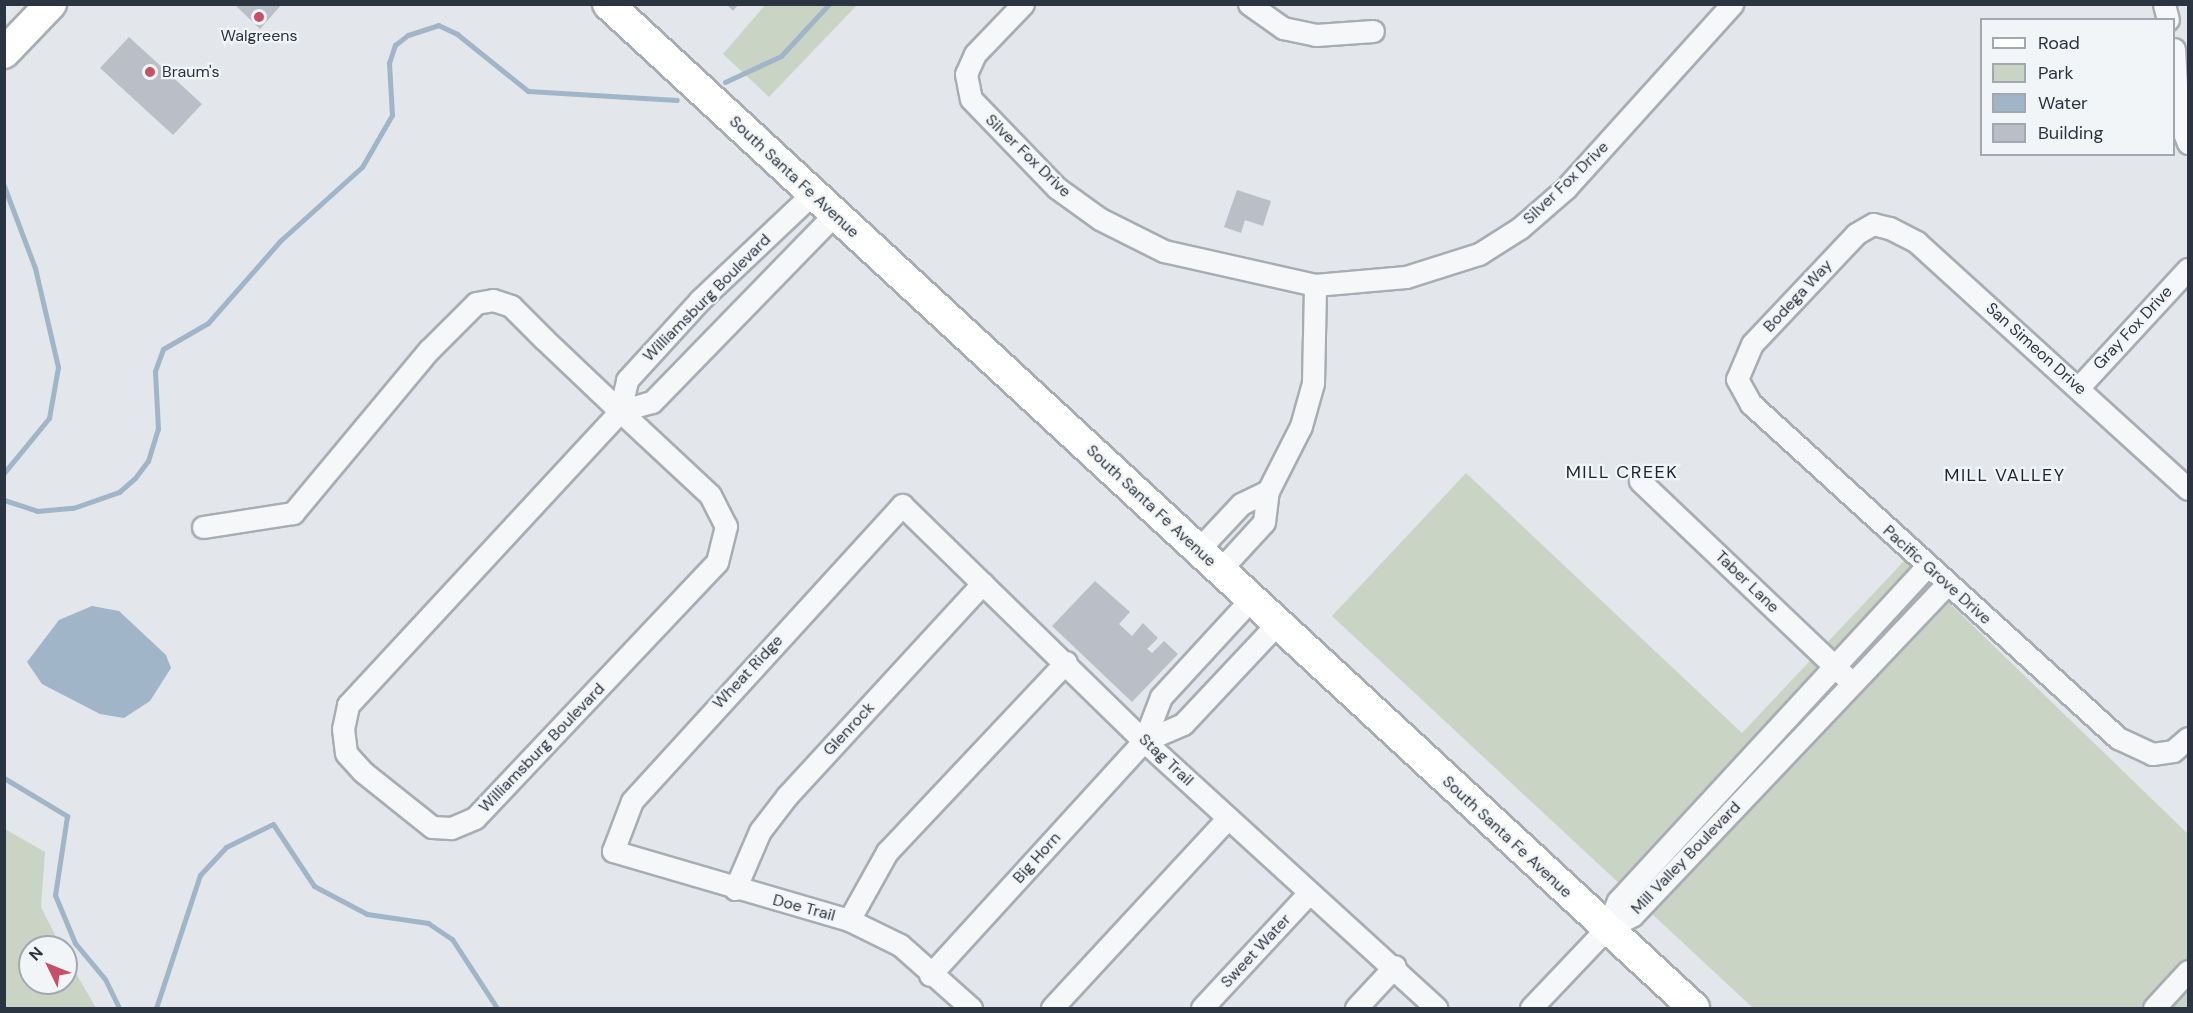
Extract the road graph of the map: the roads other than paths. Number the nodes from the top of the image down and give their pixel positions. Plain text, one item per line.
1 (51, 4) edge
2 (609, 4) edge
3 (1023, 4) edge
4 (1249, 4) edge
5 (1732, 4) edge
6 (1373, 32) dead end
7 (4, 53) edge
8 (2175, 66) edge
9 (2188, 143) edge
10 (813, 193) junction
11 (835, 214) junction
12 (1873, 224) joint
13 (756, 247) junction
14 (789, 262) junction
15 (2188, 269) edge
16 (1315, 285) junction
17 (677, 325) junction
18 (705, 344) junction
19 (1737, 379) joint
20 (2079, 387) junction
21 (620, 411) junction
22 (1640, 481) dead end
23 (2188, 489) edge
24 (1268, 491) junction
25 (902, 505) joint
26 (203, 527) dead end
27 (1198, 550) junction
28 (1926, 567) junction
29 (1220, 570) junction
30 (983, 583) junction
31 (1946, 585) junction
32 (1251, 599) junction
33 (1277, 624) junction
34 (1200, 654) junction
35 (1066, 662) junction
36 (1836, 667) junction
37 (1226, 678) junction
38 (1854, 684) junction
39 (2188, 738) edge
40 (1144, 741) junction
41 (1228, 818) junction
42 (613, 851) joint
43 (735, 889) junction
44 (1310, 893) junction
45 (849, 920) junction
46 (1606, 929) junction
47 (1395, 966) junction
48 (2188, 971) edge
49 (930, 975) junction
50 (971, 1008) edge
51 (1052, 1008) edge
52 (1202, 1008) edge
53 (1356, 1008) edge
54 (1436, 1008) edge
55 (1531, 1008) edge
56 (1694, 1008) edge
57 (2154, 1008) edge

1 - 7 main road
2 - 10 main road, South Santa Fe Avenue
3 - 16 street, Silver Fox Drive
4 - 6 street
5 - 16 street, Silver Fox Drive
8 - 9 street
10 - 11 main road, South Santa Fe Avenue
10 - 13 street, Williamsburg Boulevard
11 - 14 street, Williamsburg Boulevard
11 - 27 main road, South Santa Fe Avenue
12 - 19 street, Bodega Way
12 - 20 street, San Simeon Drive
13 - 14 street
13 - 17 street, Williamsburg Boulevard
14 - 18 street, Williamsburg Boulevard
15 - 20 street, Gray Fox Drive
16 - 24 street
17 - 18 street
17 - 21 street, Williamsburg Boulevard
18 - 21 street, Williamsburg Boulevard
19 - 28 street, Pacific Grove Drive
20 - 23 street, San Simeon Drive
21 - 21 street, Williamsburg Boulevard
21 - 26 street, Williamsburg Boulevard
22 - 36 street, Taber Lane
24 - 27 street
24 - 29 street
25 - 30 street, Stag Trail
25 - 42 street, Wheat Ridge
27 - 29 main road, South Santa Fe Avenue
28 - 31 street, Pacific Grove Drive
28 - 36 street, Mill Valley Boulevard
29 - 32 main road, South Santa Fe Avenue
30 - 35 street, Stag Trail
30 - 43 street, Glenrock
31 - 38 street, Mill Valley Boulevard
31 - 39 street, Pacific Grove Drive
32 - 33 main road, South Santa Fe Avenue
32 - 34 street, Big Horn
33 - 37 street, Big Horn
33 - 46 main road, South Santa Fe Avenue
34 - 37 street
34 - 40 street, Big Horn
35 - 40 street, Stag Trail
35 - 45 street
36 - 38 street, Taber Lane
36 - 46 street, Mill Valley Boulevard
37 - 40 street, Big Horn
38 - 46 street, Mill Valley Boulevard
40 - 41 street, Stag Trail
40 - 49 street, Big Horn
41 - 44 street, Stag Trail
41 - 51 street
42 - 43 street, Doe Trail
43 - 45 street, Doe Trail
44 - 47 street, Stag Trail
44 - 52 street, Sweet Water
45 - 49 street, Doe Trail
46 - 55 street
46 - 56 main road, South Santa Fe Avenue
47 - 53 street
47 - 54 street, Stag Trail
48 - 57 street
49 - 50 street, Doe Trail

